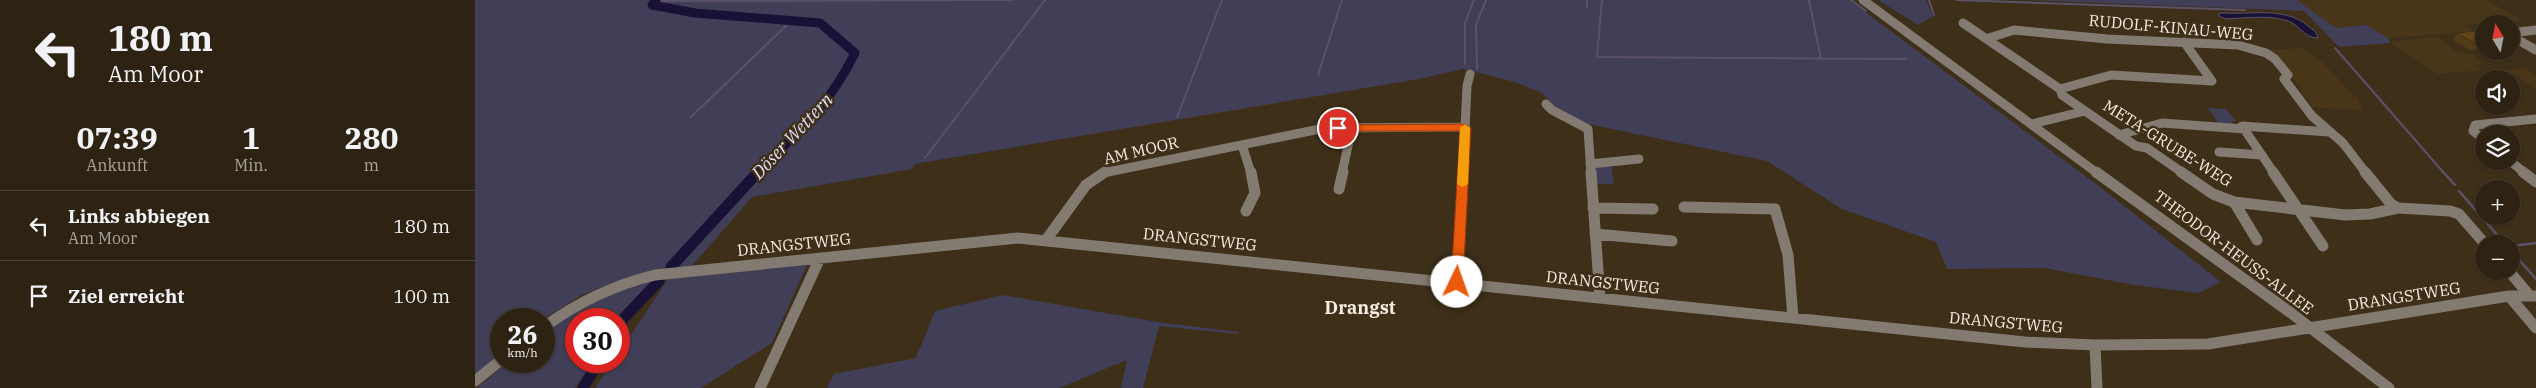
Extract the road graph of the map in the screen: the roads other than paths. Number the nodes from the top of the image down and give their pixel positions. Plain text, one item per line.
1 (1863, 0) edge
2 (1963, 23) dead end
3 (2520, 28) edge
4 (2535, 30) edge
5 (2520, 33) edge
6 (2520, 40) edge
7 (1991, 42) junction
8 (2184, 42) junction
9 (2536, 50) edge
10 (1470, 74) dead end
11 (2212, 81) junction
12 (2060, 89) junction
13 (2219, 90) dead end
14 (1546, 104) dead end
15 (2085, 111) junction
16 (2536, 119) edge
17 (2034, 125) junction
18 (2484, 125) edge
19 (1352, 128) junction
20 (1465, 128) junction
21 (2245, 129) junction
22 (2329, 132) junction
23 (2119, 135) junction
24 (1242, 145) junction
25 (2219, 152) dead end
26 (2262, 155) junction
27 (1639, 159) dead end
28 (1590, 164) junction
29 (2520, 169) edge
30 (2536, 182) edge
31 (1339, 189) dead end
32 (2234, 202) junction
33 (1684, 207) dead end
34 (1593, 208) junction
35 (2398, 208) junction
36 (1653, 209) dead end
37 (2299, 211) junction
38 (1246, 212) dead end
39 (1595, 234) junction
40 (2477, 235) edge
41 (1046, 240) junction
42 (2257, 240) dead end
43 (1672, 241) dead end
44 (2323, 246) dead end
45 (820, 258) junction
46 (2518, 280) edge
47 (1457, 282) junction
48 (2532, 295) edge
49 (2509, 296) junction
50 (1600, 298) junction
51 (555, 318) edge
52 (1793, 318) junction
53 (2536, 328) edge
54 (2311, 329) junction
55 (2095, 345) junction
56 (490, 369) edge
57 (475, 381) edge
58 (760, 388) edge
59 (2097, 388) edge
60 (2389, 388) edge

1 - 17 street, THEODOR-HEUSS-ALLEE
2 - 7 street, META-GRUBE-WEG
3 - 4 street
4 - 5 street
6 - 9 street
7 - 8 street, RUDOLF-KINAU-WEG
7 - 12 street, META-GRUBE-WEG
8 - 11 street
8 - 22 street, RUDOLF-KINAU-WEG
10 - 20 street
11 - 12 street
11 - 13 street
12 - 15 street, META-GRUBE-WEG
14 - 28 street
15 - 17 street, META-GRUBE-WEG
15 - 23 street, META-GRUBE-WEG
16 - 18 street
17 - 54 street, THEODOR-HEUSS-ALLEE
19 - 20 street, AM MOOR
19 - 24 street, AM MOOR
19 - 31 street
20 - 47 street
21 - 22 street
21 - 23 street
21 - 26 street
22 - 35 street, RUDOLF-KINAU-WEG
23 - 32 street, META-GRUBE-WEG
24 - 38 street
24 - 41 street, AM MOOR
25 - 26 street
26 - 37 street
27 - 28 street
28 - 34 street
29 - 30 street
32 - 37 street, META-GRUBE-WEG
32 - 42 street, META-GRUBE-WEG
33 - 52 street
34 - 36 street
34 - 39 street
35 - 37 street, META-GRUBE-WEG
35 - 40 street, META-GRUBE-WEG
37 - 44 street
39 - 43 street
39 - 50 street
41 - 45 street, DRANGSTWEG
41 - 47 street, DRANGSTWEG
45 - 51 street, DRANGSTWEG
45 - 58 street
46 - 48 street
47 - 50 street, DRANGSTWEG
48 - 49 street, DRANGSTWEG
49 - 53 street
49 - 54 street, DRANGSTWEG
50 - 52 street, DRANGSTWEG
52 - 55 street, DRANGSTWEG
54 - 55 street, DRANGSTWEG
54 - 60 street, THEODOR-HEUSS-ALLEE
55 - 59 street
56 - 57 street

